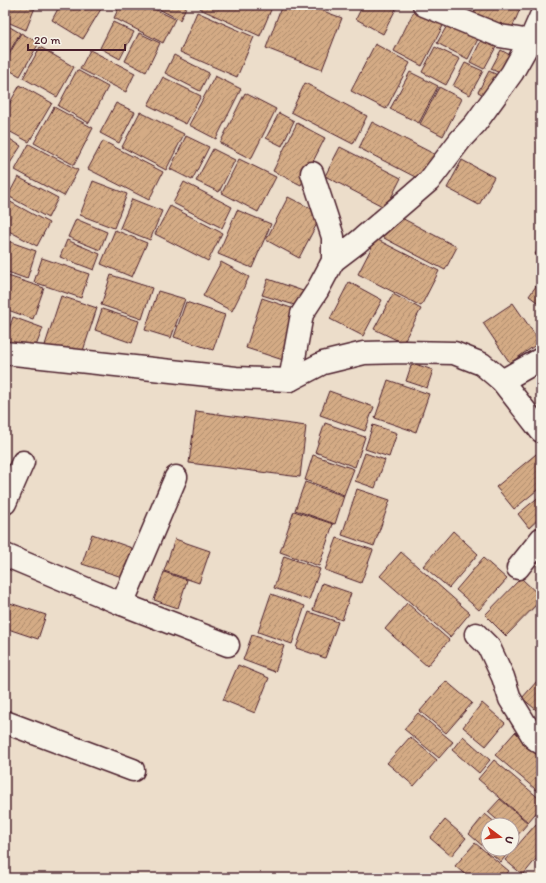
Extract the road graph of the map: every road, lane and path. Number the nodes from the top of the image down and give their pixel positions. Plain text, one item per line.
1 (424, 5) edge
2 (541, 16) edge
3 (530, 41) junction
4 (312, 173) dead end
5 (333, 261) junction
6 (5, 353) edge
7 (541, 359) edge
8 (290, 380) junction
9 (502, 381) junction
10 (541, 431) edge
11 (22, 462) dead end
12 (176, 478) dead end
13 (5, 503) edge
14 (541, 539) edge
15 (5, 555) edge
16 (518, 568) dead end
17 (122, 604) junction
18 (476, 634) dead end
19 (228, 645) dead end
20 (5, 722) edge
21 (541, 743) edge
22 (133, 770) dead end

1 - 3 street
2 - 3 street
3 - 5 street
4 - 5 street
5 - 8 street
6 - 8 street
7 - 9 street
8 - 9 street
9 - 10 street
11 - 13 street
12 - 17 street
14 - 16 street
15 - 17 street
17 - 19 street
18 - 21 street
20 - 22 street

